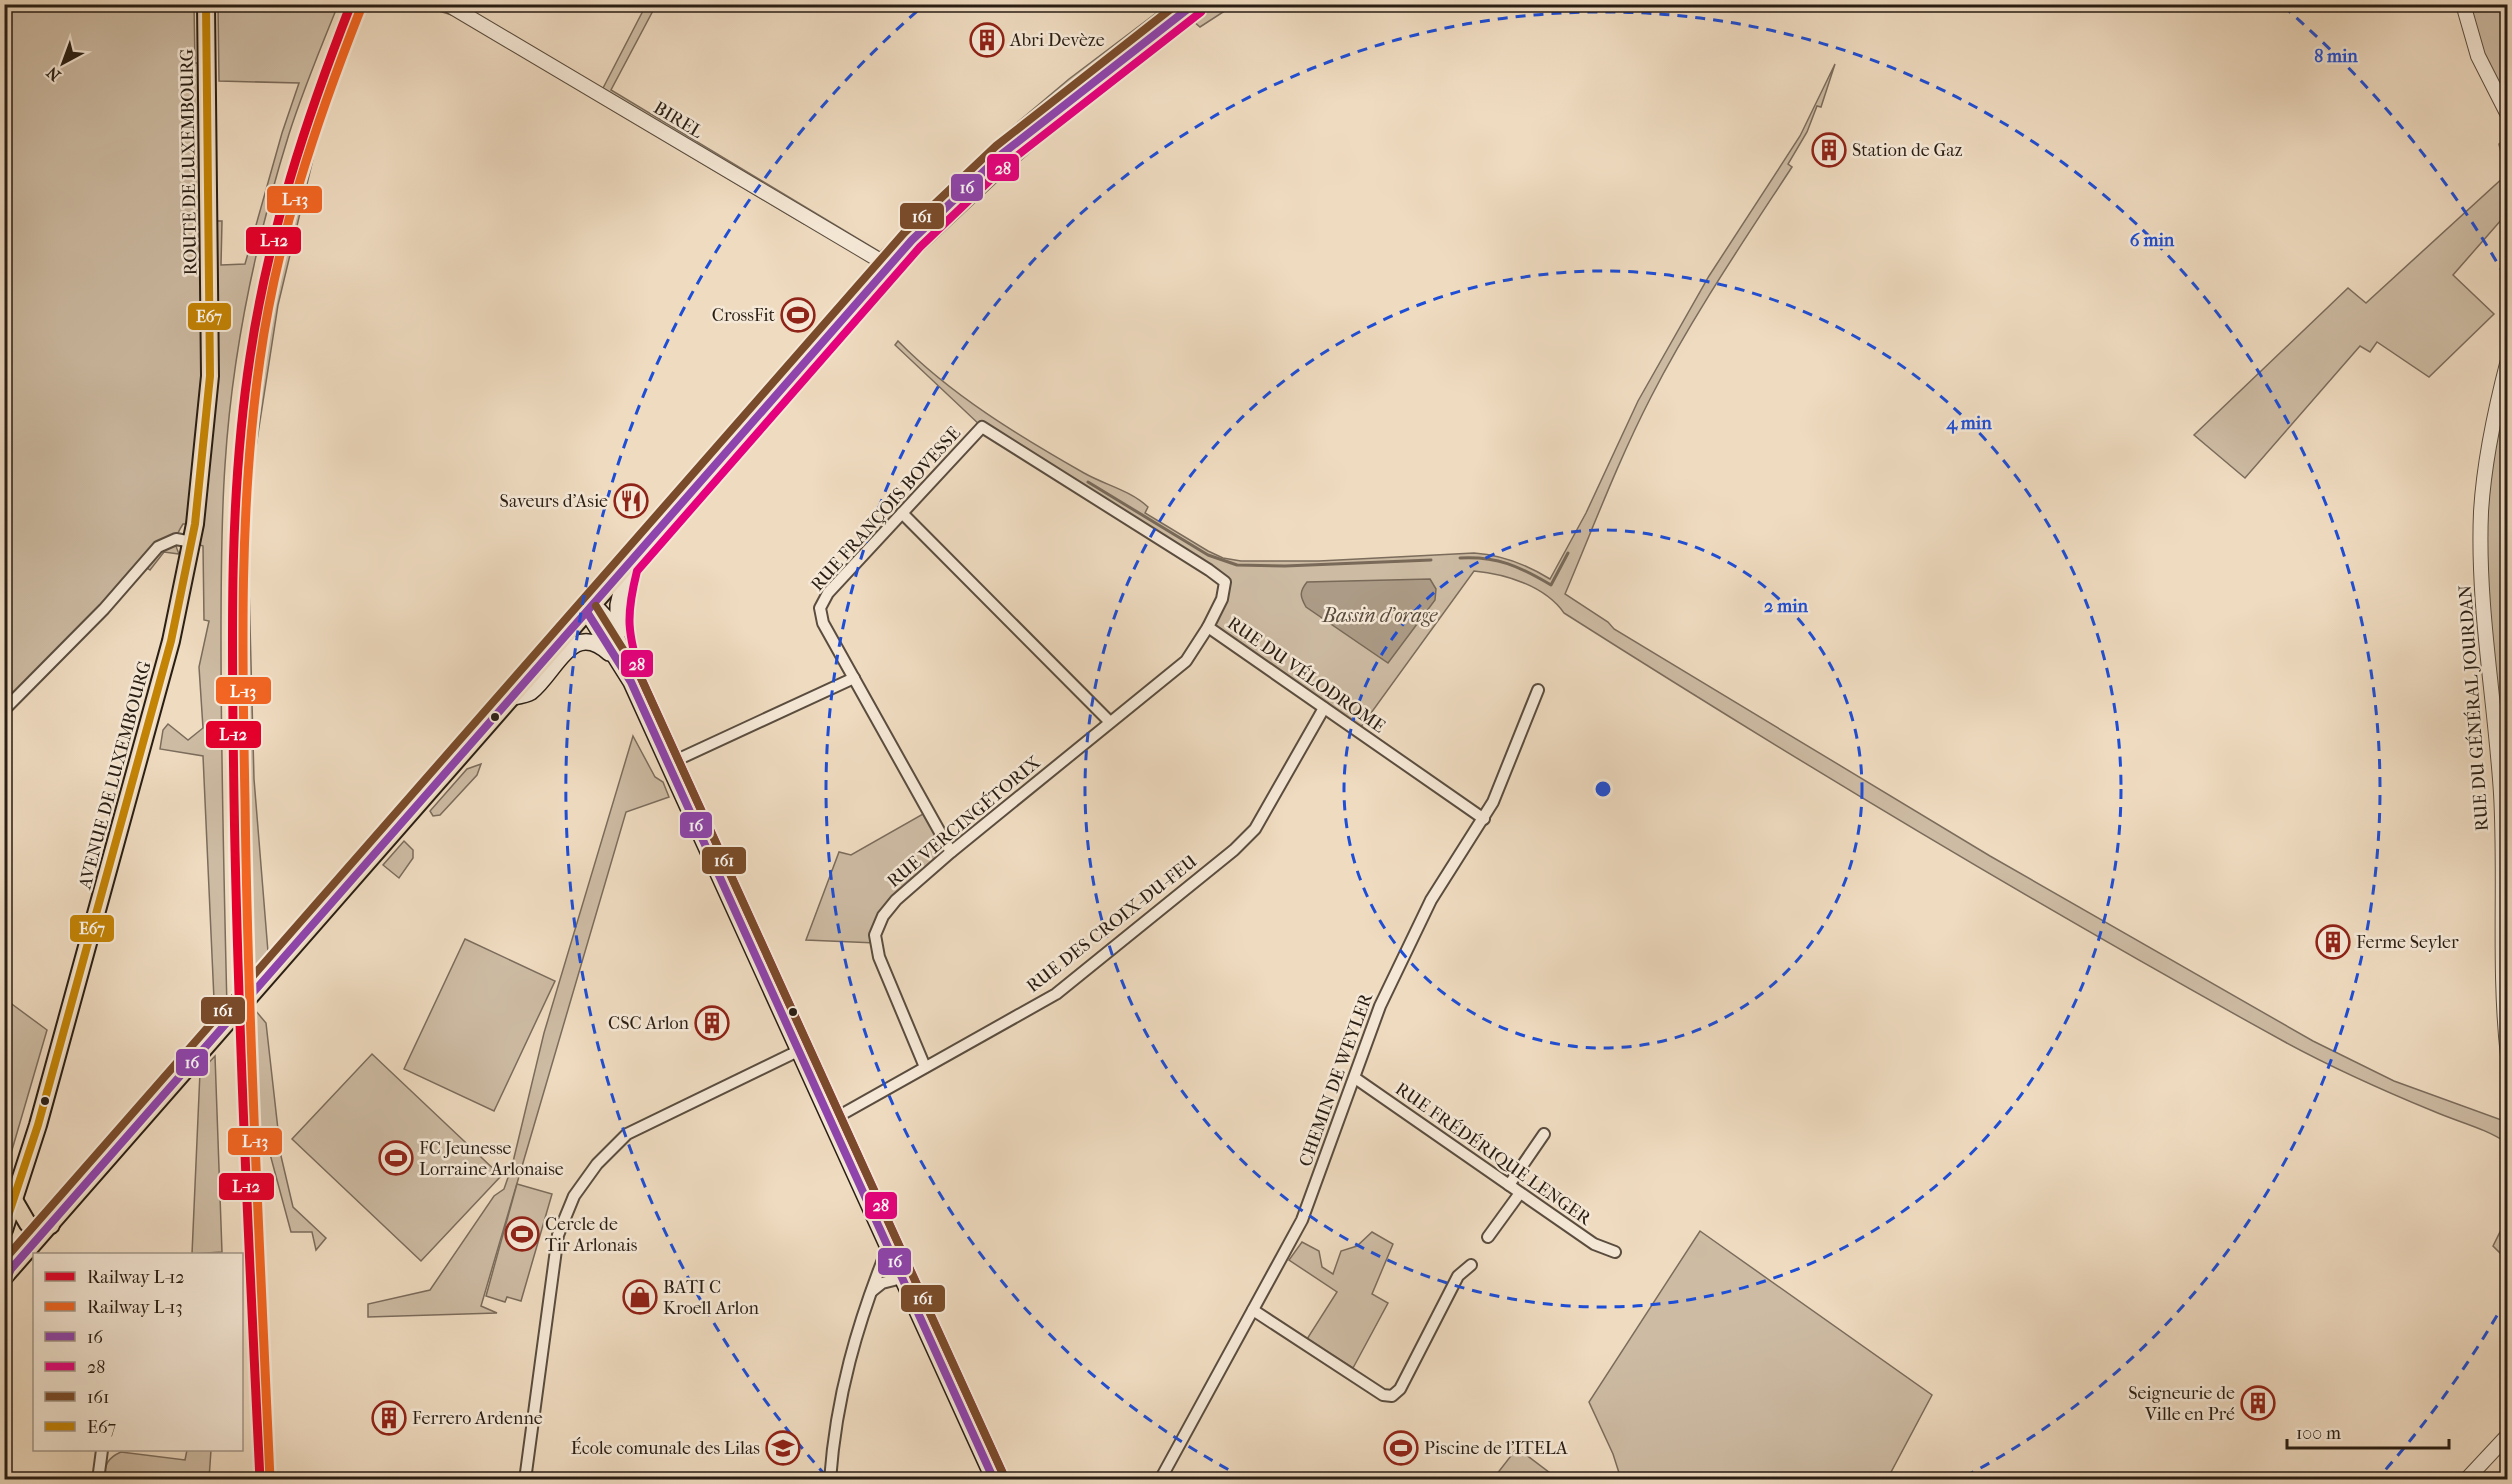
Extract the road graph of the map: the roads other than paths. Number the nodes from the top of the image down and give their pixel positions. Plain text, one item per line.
1 (206, 4) edge
2 (447, 4) edge
3 (1195, 4) edge
4 (2463, 4) edge
5 (2508, 115) edge
6 (889, 266) junction
7 (2508, 360) edge
8 (982, 427) joint
9 (902, 513) junction
10 (192, 542) junction
11 (627, 566) junction
12 (188, 570) joint
13 (590, 608) junction
14 (1209, 627) junction
15 (618, 636) junction
16 (854, 678) junction
17 (631, 682) junction
18 (1538, 690) dead end
19 (513, 697) junction
20 (1324, 708) junction
21 (4, 710) edge
22 (1110, 722) junction
23 (668, 764) junction
24 (1484, 819) junction
25 (951, 852) junction
26 (798, 1051) junction
27 (2508, 1056) edge
28 (925, 1067) junction
29 (1354, 1078) junction
30 (830, 1121) junction
31 (1544, 1134) dead end
32 (1509, 1185) junction
33 (1520, 1193) junction
34 (14, 1200) junction
35 (4, 1217) edge
36 (51, 1225) junction
37 (4, 1230) edge
38 (1488, 1237) dead end
39 (888, 1247) junction
40 (1615, 1252) dead end
41 (1471, 1265) dead end
42 (8, 1273) edge
43 (902, 1278) junction
44 (4, 1286) edge
45 (869, 1293) junction
46 (1253, 1310) junction
47 (2508, 1435) edge
48 (102, 1451) edge
49 (98, 1479) edge
50 (525, 1479) edge
51 (830, 1479) edge
52 (994, 1479) edge
53 (1160, 1479) edge
54 (2466, 1479) edge

1 - 10 main road, ROUTE DE LUXEMBOURG
2 - 6 street, BIREL
3 - 6 main road
4 - 5 street
6 - 11 main road
7 - 27 street, RUE DU GÉNÉRAL JOURDAN
8 - 9 street, RUE FRANÇOIS BOVESSE
8 - 14 street, RUE DU VÉLODROME
9 - 16 street, RUE FRANÇOIS BOVESSE
9 - 22 street
10 - 12 main road, ROUTE DE LUXEMBOURG
10 - 21 street
11 - 13 main road
11 - 15 main road
12 - 34 main road, AVENUE DE LUXEMBOURG
13 - 15 main road
13 - 17 main road
13 - 19 main road
14 - 20 street, RUE DU VÉLODROME
14 - 22 street, RUE VERCINGÉTORIX
15 - 17 main road
16 - 23 street
16 - 25 street, RUE FRANÇOIS BOVESSE
17 - 19 main road
17 - 23 main road
18 - 24 street, CHEMIN DE WEYLER
19 - 36 main road
20 - 24 street, RUE DU VÉLODROME
20 - 28 street, RUE DES CROIX-DU-FEU
22 - 25 street, RUE VERCINGÉTORIX
23 - 26 main road
24 - 29 street, CHEMIN DE WEYLER
25 - 28 street, RUE VERCINGÉTORIX
26 - 30 main road
26 - 50 street
28 - 30 street, RUE DES CROIX-DU-FEU
29 - 32 street, RUE FRÉDÉRIQUE LENGER
29 - 46 street, CHEMIN DE WEYLER
30 - 39 main road
31 - 32 street
32 - 33 street, RUE FRÉDÉRIQUE LENGER
33 - 38 street
33 - 40 street, RUE FRÉDÉRIQUE LENGER
34 - 35 main road
34 - 36 main road
34 - 37 main road, AVENUE DE LUXEMBOURG
36 - 42 main road
39 - 43 main road
39 - 45 street
41 - 46 street
42 - 44 main road
43 - 45 street
43 - 52 main road
45 - 51 street
46 - 53 street, CHEMIN DE WEYLER
47 - 54 street
48 - 49 street

